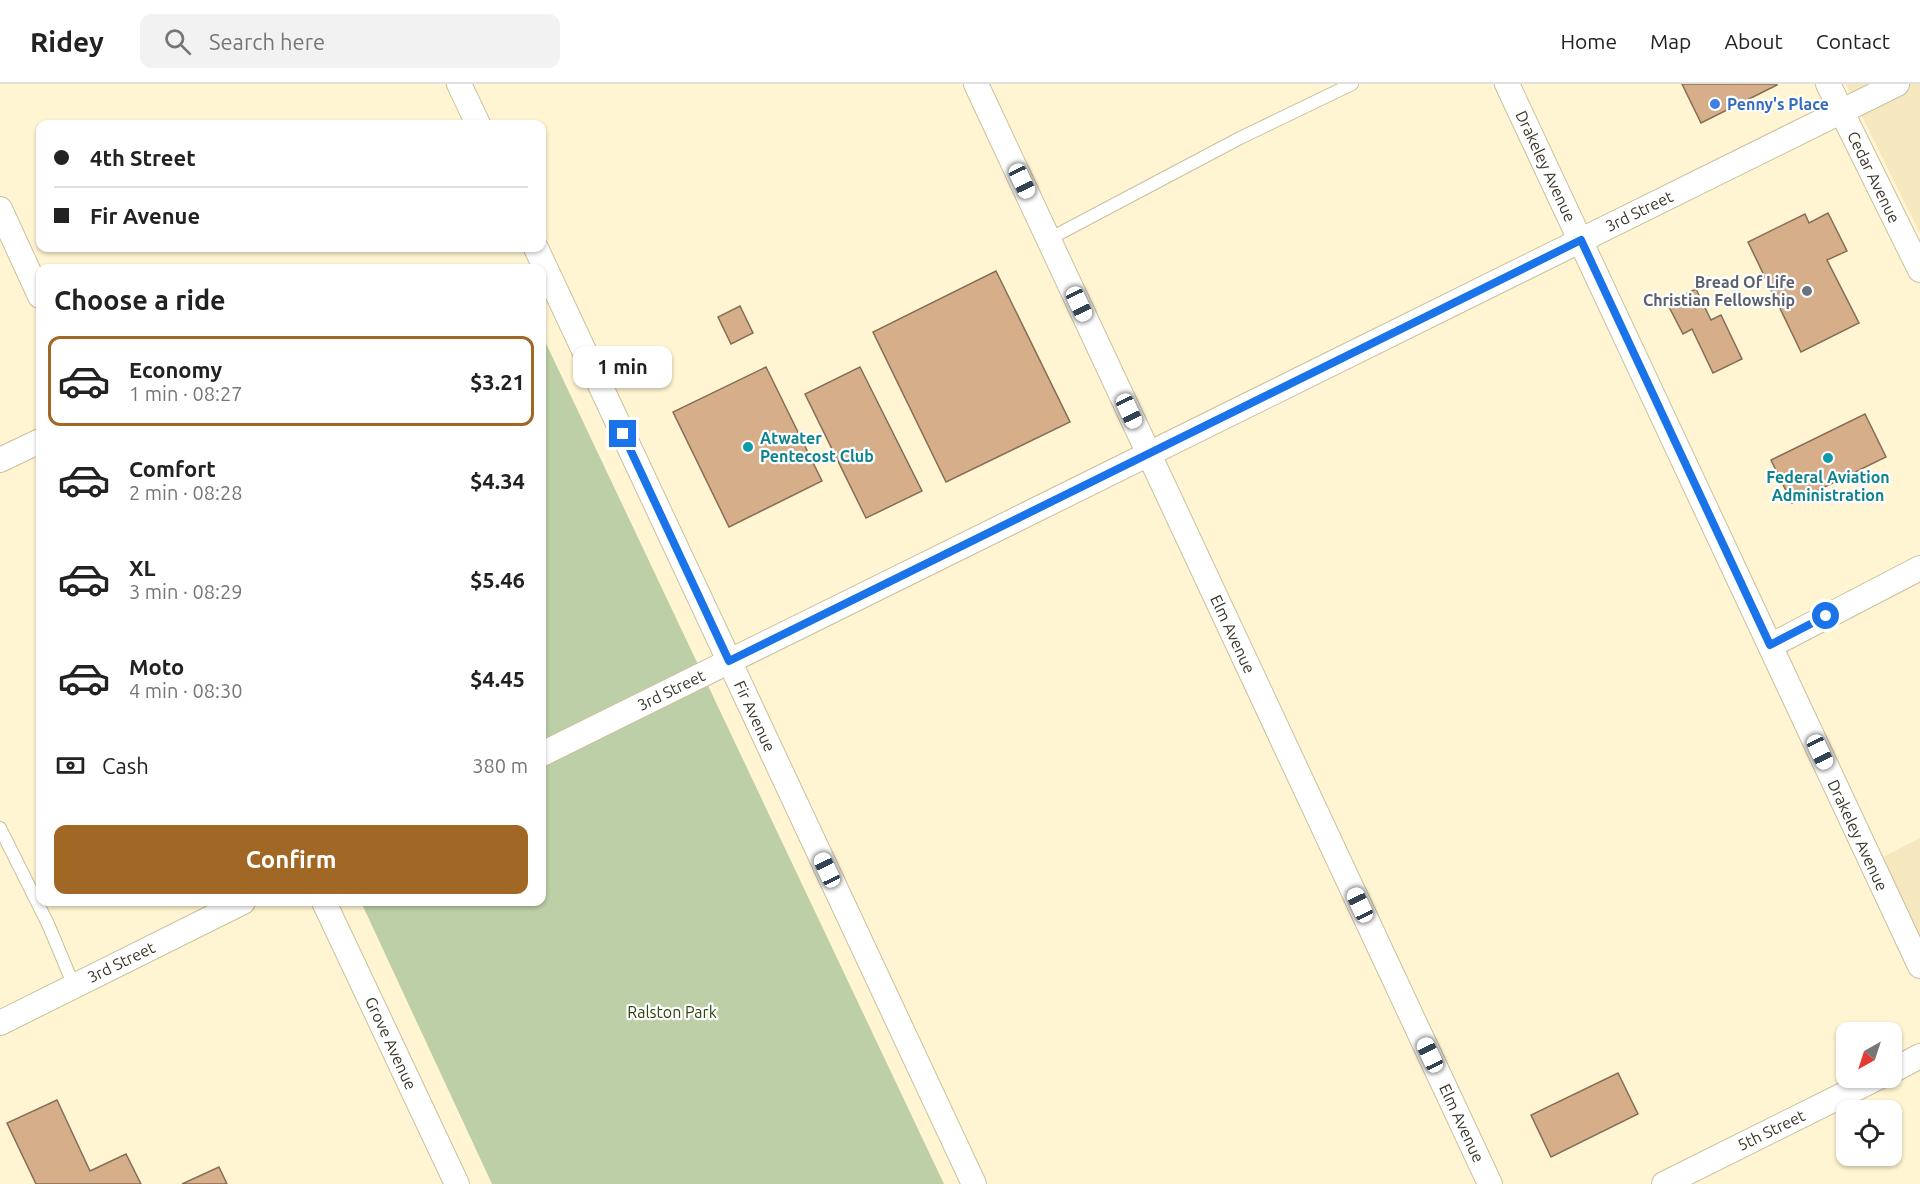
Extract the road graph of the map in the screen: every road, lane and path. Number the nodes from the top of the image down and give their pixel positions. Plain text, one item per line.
1 (459, 84) edge
2 (976, 84) edge
3 (1352, 84) edge
4 (1507, 84) edge
5 (1828, 84) edge
6 (1897, 84) edge
7 (1842, 112) junction
8 (476, 120) edge
9 (0, 208) edge
10 (1049, 239) junction
11 (1581, 240) junction
12 (546, 269) edge
13 (1920, 270) edge
14 (36, 287) edge
15 (36, 443) edge
16 (1149, 454) junction
17 (0, 460) edge
18 (1920, 568) edge
19 (1770, 645) junction
20 (729, 661) junction
21 (546, 752) edge
22 (0, 828) edge
23 (36, 900) edge
24 (39, 906) edge
25 (235, 906) edge
26 (326, 906) edge
27 (1920, 966) edge
28 (74, 986) junction
29 (0, 1023) edge
30 (1920, 1056) edge
31 (1902, 1066) edge
32 (1857, 1088) edge
33 (457, 1184) edge
34 (974, 1184) edge
35 (1490, 1184) edge
36 (1664, 1184) edge

1 - 8 street
2 - 10 street, Elm Avenue
3 - 10 lane
4 - 11 street, Drakeley Avenue
5 - 7 street, Cedar Avenue
6 - 7 street, 3rd Street
7 - 11 street, 3rd Street
7 - 13 street, Cedar Avenue
9 - 14 street
10 - 16 street, Elm Avenue
11 - 16 street, 3rd Street
11 - 19 street, Drakeley Avenue
12 - 20 street, Fir Avenue
15 - 17 street
16 - 20 street, 3rd Street
16 - 35 street, Elm Avenue
18 - 19 street
19 - 27 street, Drakeley Avenue
20 - 21 street, 3rd Street
20 - 34 street, Fir Avenue
22 - 23 lane
24 - 28 lane
25 - 28 street, 3rd Street
26 - 33 street, Grove Avenue
28 - 29 street, 3rd Street
30 - 31 street
32 - 36 street, 5th Street

